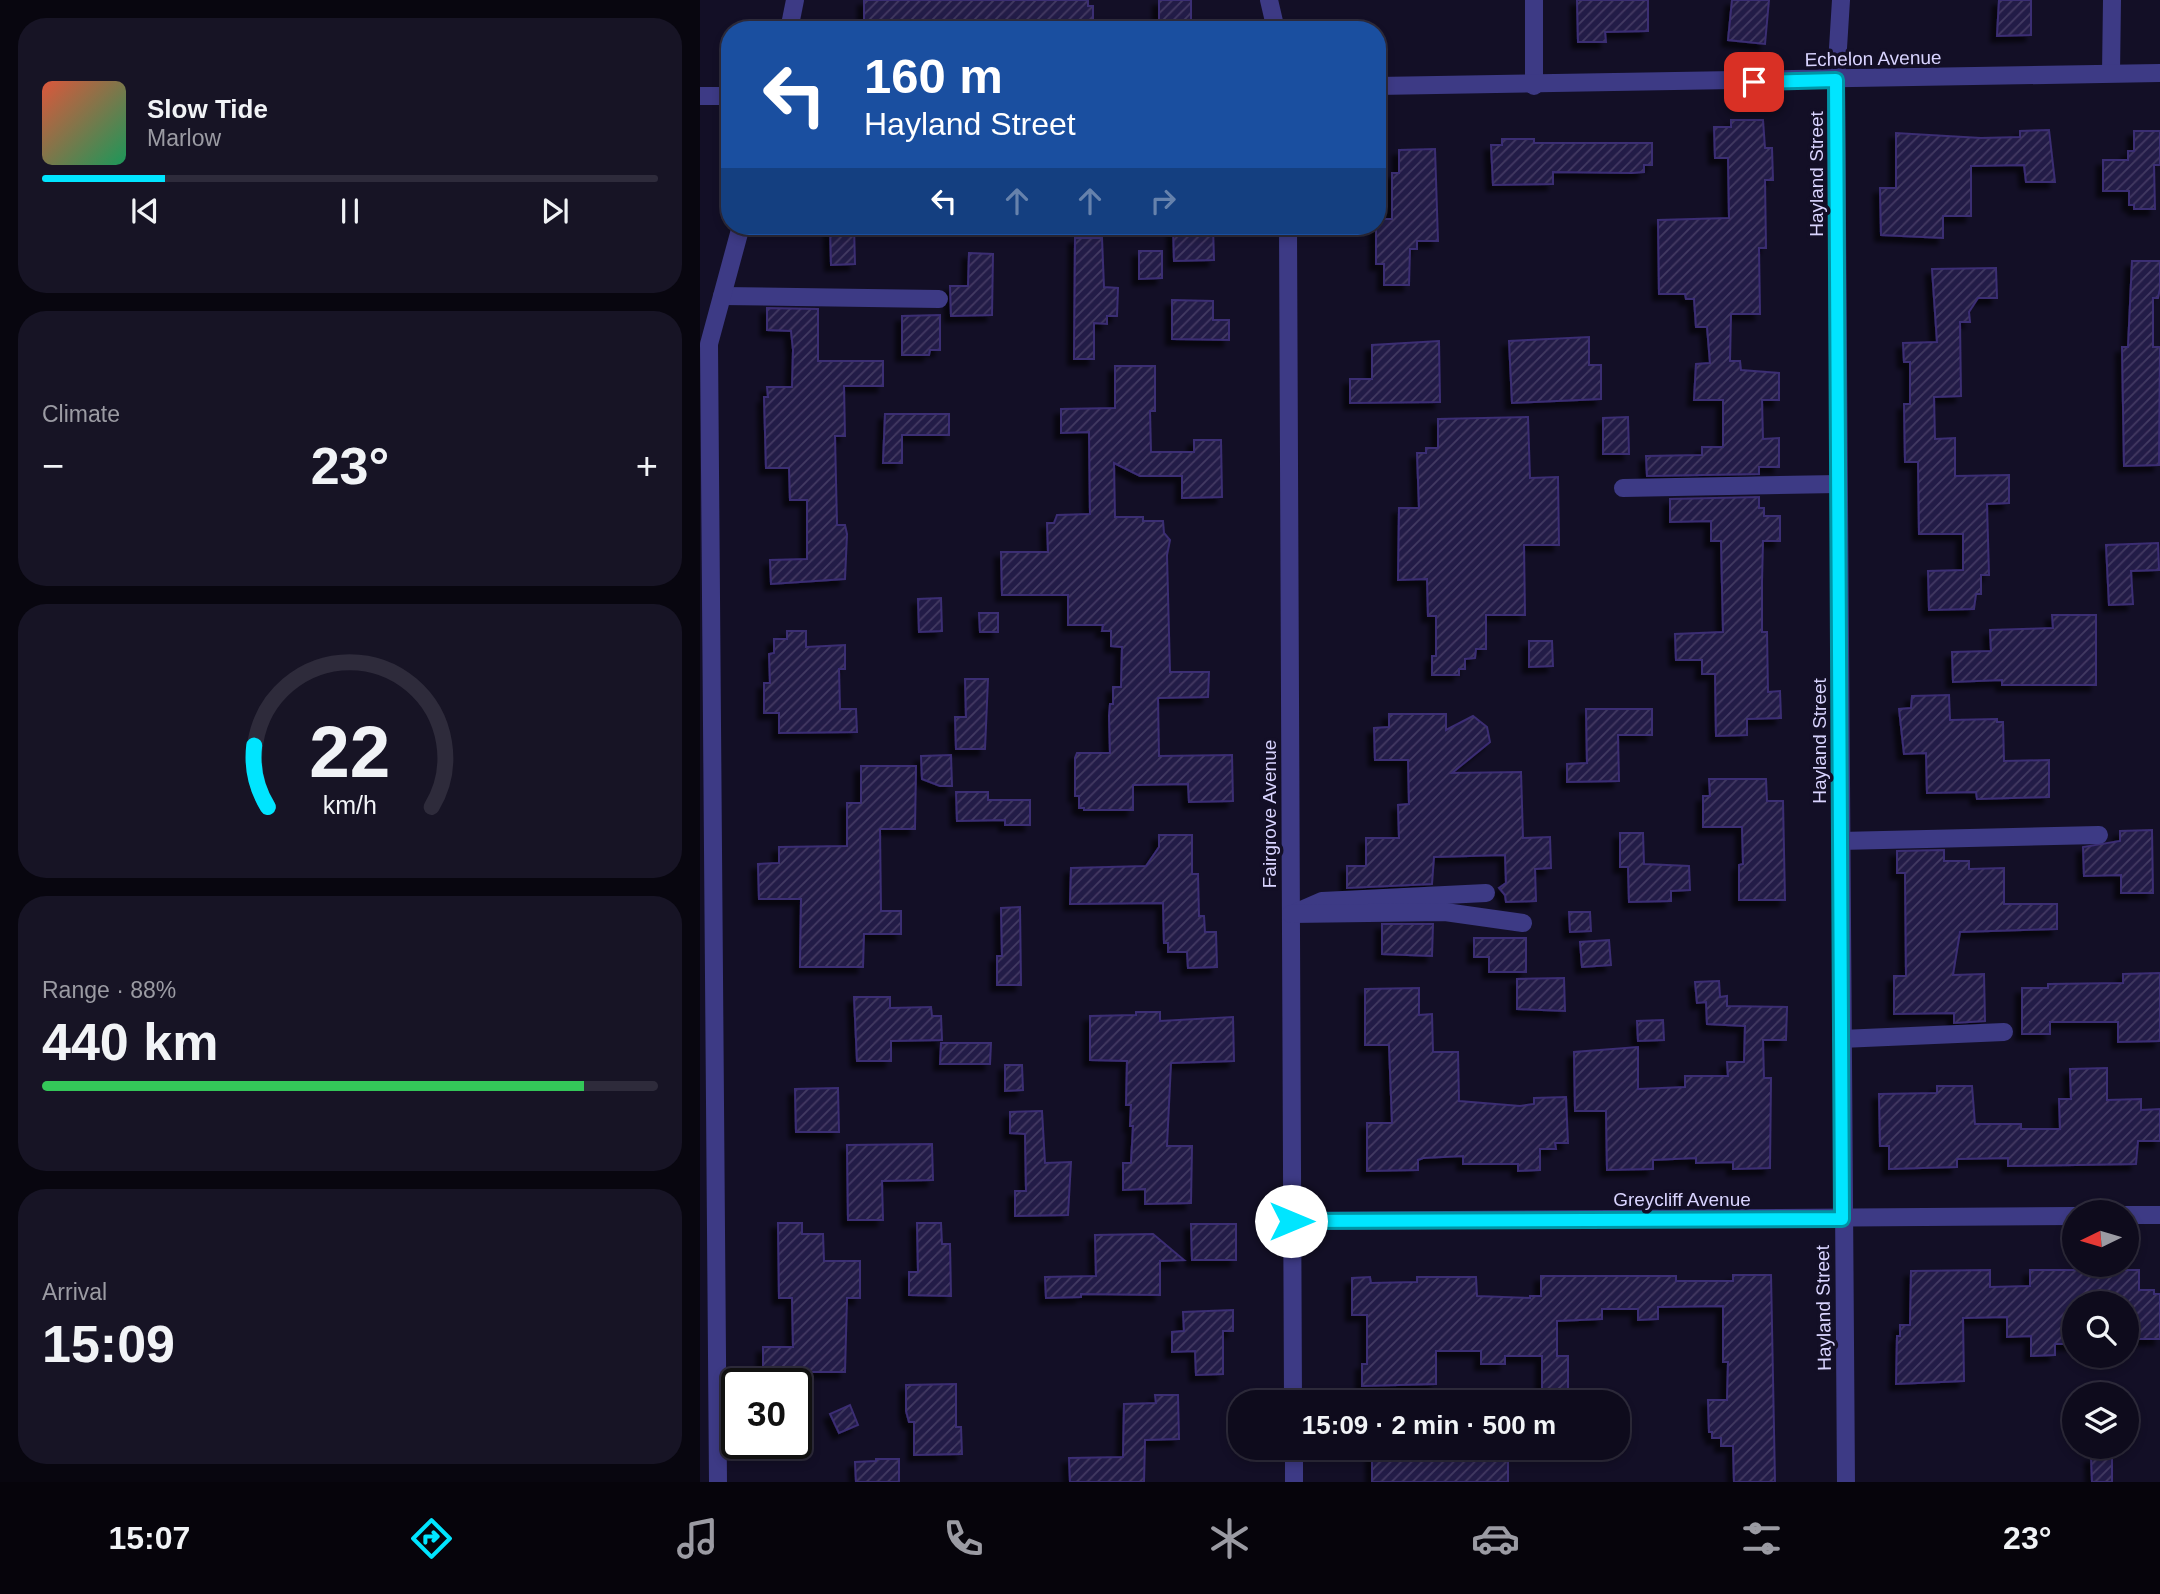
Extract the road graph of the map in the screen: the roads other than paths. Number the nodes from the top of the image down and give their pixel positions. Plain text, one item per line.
1 (795, 0) edge
2 (1269, 0) edge
3 (1534, 0) edge
4 (1841, 0) edge
5 (2112, 0) edge
6 (791, 21) edge
7 (1274, 21) edge
8 (2111, 73) junction
9 (2160, 74) edge
10 (1836, 80) junction
11 (1386, 86) edge
12 (1534, 86) junction
13 (700, 96) edge
14 (721, 96) edge
15 (739, 235) edge
16 (1288, 235) edge
17 (722, 296) junction
18 (939, 299) dead end
19 (1838, 484) junction
20 (1623, 488) dead end
21 (2099, 835) dead end
22 (1840, 841) junction
23 (1486, 893) dead end
24 (1290, 914) junction
25 (1523, 923) dead end
26 (2004, 1032) dead end
27 (1841, 1039) junction
28 (2139, 1215) edge
29 (2160, 1215) edge
30 (2062, 1216) edge
31 (1842, 1219) junction
32 (1291, 1221) junction
33 (1293, 1390) edge
34 (1294, 1460) edge
35 (718, 1482) edge
36 (1294, 1482) edge
37 (1846, 1482) edge

1 - 6 street
2 - 7 street
3 - 12 street
4 - 10 street, Hayland Street
5 - 8 street
8 - 9 street, Echelon Avenue
8 - 10 street, Echelon Avenue
10 - 12 street, Echelon Avenue
10 - 19 street, Hayland Street
11 - 12 street, Echelon Avenue
13 - 14 street
15 - 17 street
16 - 24 street, Fairgrove Avenue
17 - 18 street
17 - 35 street
19 - 20 street
19 - 22 street, Hayland Street
21 - 22 street
22 - 27 street, Hayland Street
23 - 24 street
24 - 25 street
24 - 32 street, Fairgrove Avenue
26 - 27 street
27 - 31 street, Hayland Street
28 - 29 street
30 - 31 street, Greycliff Avenue
31 - 32 street, Greycliff Avenue
31 - 37 street, Hayland Street
32 - 33 street, Fairgrove Avenue
34 - 36 street

